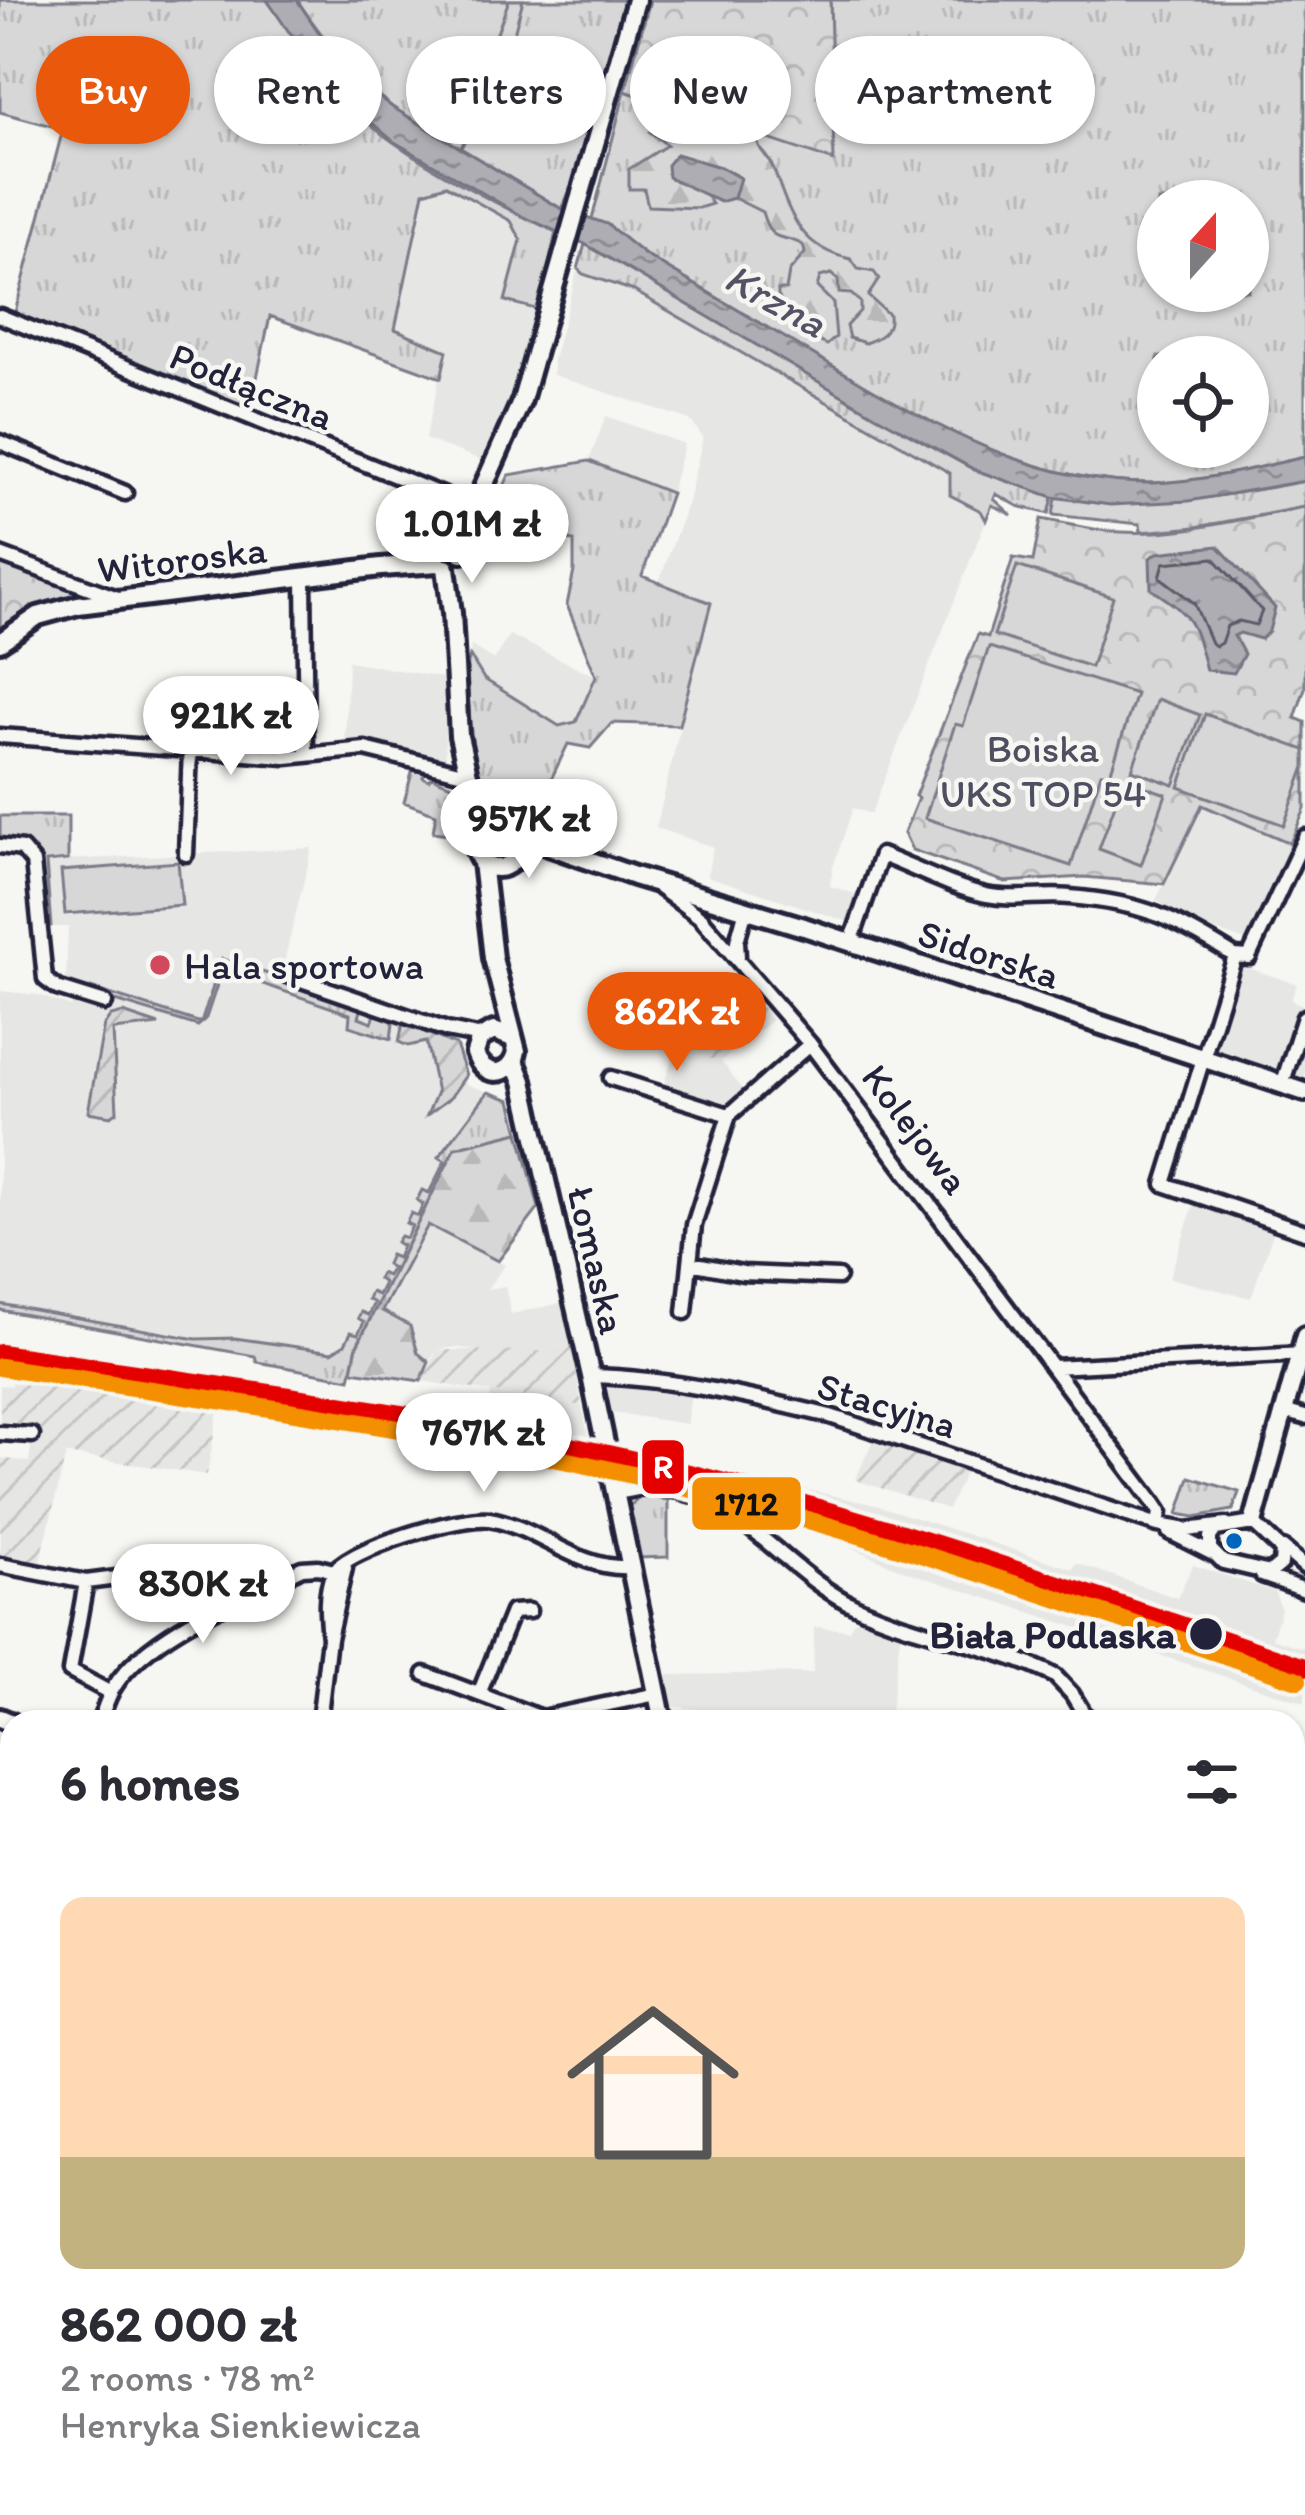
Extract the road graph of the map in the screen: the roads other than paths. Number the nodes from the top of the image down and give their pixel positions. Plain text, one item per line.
1 (636, 0) edge
2 (0, 316) edge
3 (0, 442) edge
4 (125, 493) dead end
5 (477, 509) junction
6 (0, 555) edge
7 (448, 555) junction
8 (304, 577) junction
9 (124, 601) junction
10 (0, 642) edge
11 (0, 736) edge
12 (190, 751) junction
13 (306, 755) junction
14 (469, 782) junction
15 (506, 830) junction
16 (1305, 837) edge
17 (478, 839) junction
18 (0, 846) edge
19 (551, 848) junction
20 (185, 854) dead end
21 (510, 861) junction
22 (482, 862) junction
23 (652, 882) junction
24 (737, 906) junction
25 (488, 910) junction
26 (712, 930) junction
27 (851, 942) junction
28 (1235, 956) junction
29 (738, 958) junction
30 (281, 973) dead end
31 (105, 1003) dead end
32 (1304, 1017) edge
33 (490, 1038) junction
34 (810, 1044) junction
35 (1202, 1058) junction
36 (508, 1067) junction
37 (610, 1078) dead end
38 (1282, 1085) junction
39 (1305, 1092) edge
40 (729, 1115) junction
41 (1305, 1232) edge
42 (690, 1263) junction
43 (838, 1277) dead end
44 (685, 1312) dead end
45 (1303, 1348) edge
46 (1053, 1367) junction
47 (591, 1376) junction
48 (1283, 1411) junction
49 (1305, 1418) edge
50 (0, 1433) edge
51 (32, 1435) dead end
52 (614, 1494) junction
53 (1253, 1523) junction
54 (1158, 1525) junction
55 (1226, 1525) junction
56 (1280, 1544) junction
57 (1213, 1554) junction
58 (0, 1565) edge
59 (1305, 1567) edge
60 (629, 1568) junction
61 (338, 1572) junction
62 (1261, 1574) junction
63 (86, 1582) junction
64 (1305, 1590) edge
65 (529, 1610) dead end
66 (204, 1617) junction
67 (425, 1674) dead end
68 (111, 1693) junction
69 (479, 1694) junction
70 (657, 1694) junction
71 (104, 1710) edge
72 (320, 1710) edge
73 (521, 1710) edge
74 (580, 1710) edge
75 (660, 1710) edge
76 (1082, 1710) edge

1 - 5 street
2 - 5 street, Podłączna
3 - 4 street
5 - 7 street
6 - 9 street
7 - 8 street, Witoroska
7 - 14 street
8 - 9 street, Witoroska
8 - 13 street
9 - 10 street, Witoroska
11 - 12 street
12 - 13 street
12 - 20 street
13 - 14 street
14 - 15 street
14 - 17 street
15 - 17 street
15 - 19 street, Kolejowa
15 - 21 street
16 - 28 street
17 - 22 street
18 - 31 street
19 - 21 street, Kolejowa
19 - 23 street, Kolejowa
21 - 22 street
21 - 25 street
22 - 25 street
23 - 24 street, Sidorska
23 - 26 street, Kolejowa
24 - 26 street
24 - 27 street, Sidorska
24 - 29 street
25 - 33 street
26 - 29 street, Kolejowa
27 - 28 street
27 - 35 street, Sidorska
28 - 35 street
29 - 34 street, Kolejowa
30 - 33 street
32 - 38 street
33 - 36 street, Łomaska
33 - 36 street
34 - 40 street
34 - 46 street, Kolejowa
35 - 38 street, Sidorska
35 - 41 street
36 - 47 street, Łomaska
37 - 40 street
38 - 39 street, Sidorska
40 - 42 street
42 - 43 street
42 - 44 street
45 - 46 street
45 - 48 street
46 - 54 street, Kolejowa
47 - 52 street, Łomaska
47 - 54 street, Stacyjna
48 - 49 street
48 - 53 street
50 - 51 street
52 - 60 street, Łomaska
52 - 76 street
53 - 55 street
53 - 56 street
54 - 55 street, Stacyjna
54 - 57 street, Stacyjna
55 - 57 street
56 - 59 street
56 - 62 street
57 - 62 street
58 - 63 street
60 - 61 street
60 - 70 street, Łomaska
61 - 66 street
61 - 72 street
62 - 64 street
63 - 66 street
63 - 68 street
65 - 69 street
66 - 68 street
67 - 69 street
68 - 71 street
69 - 73 street
70 - 74 street
70 - 75 street, Łomaska

